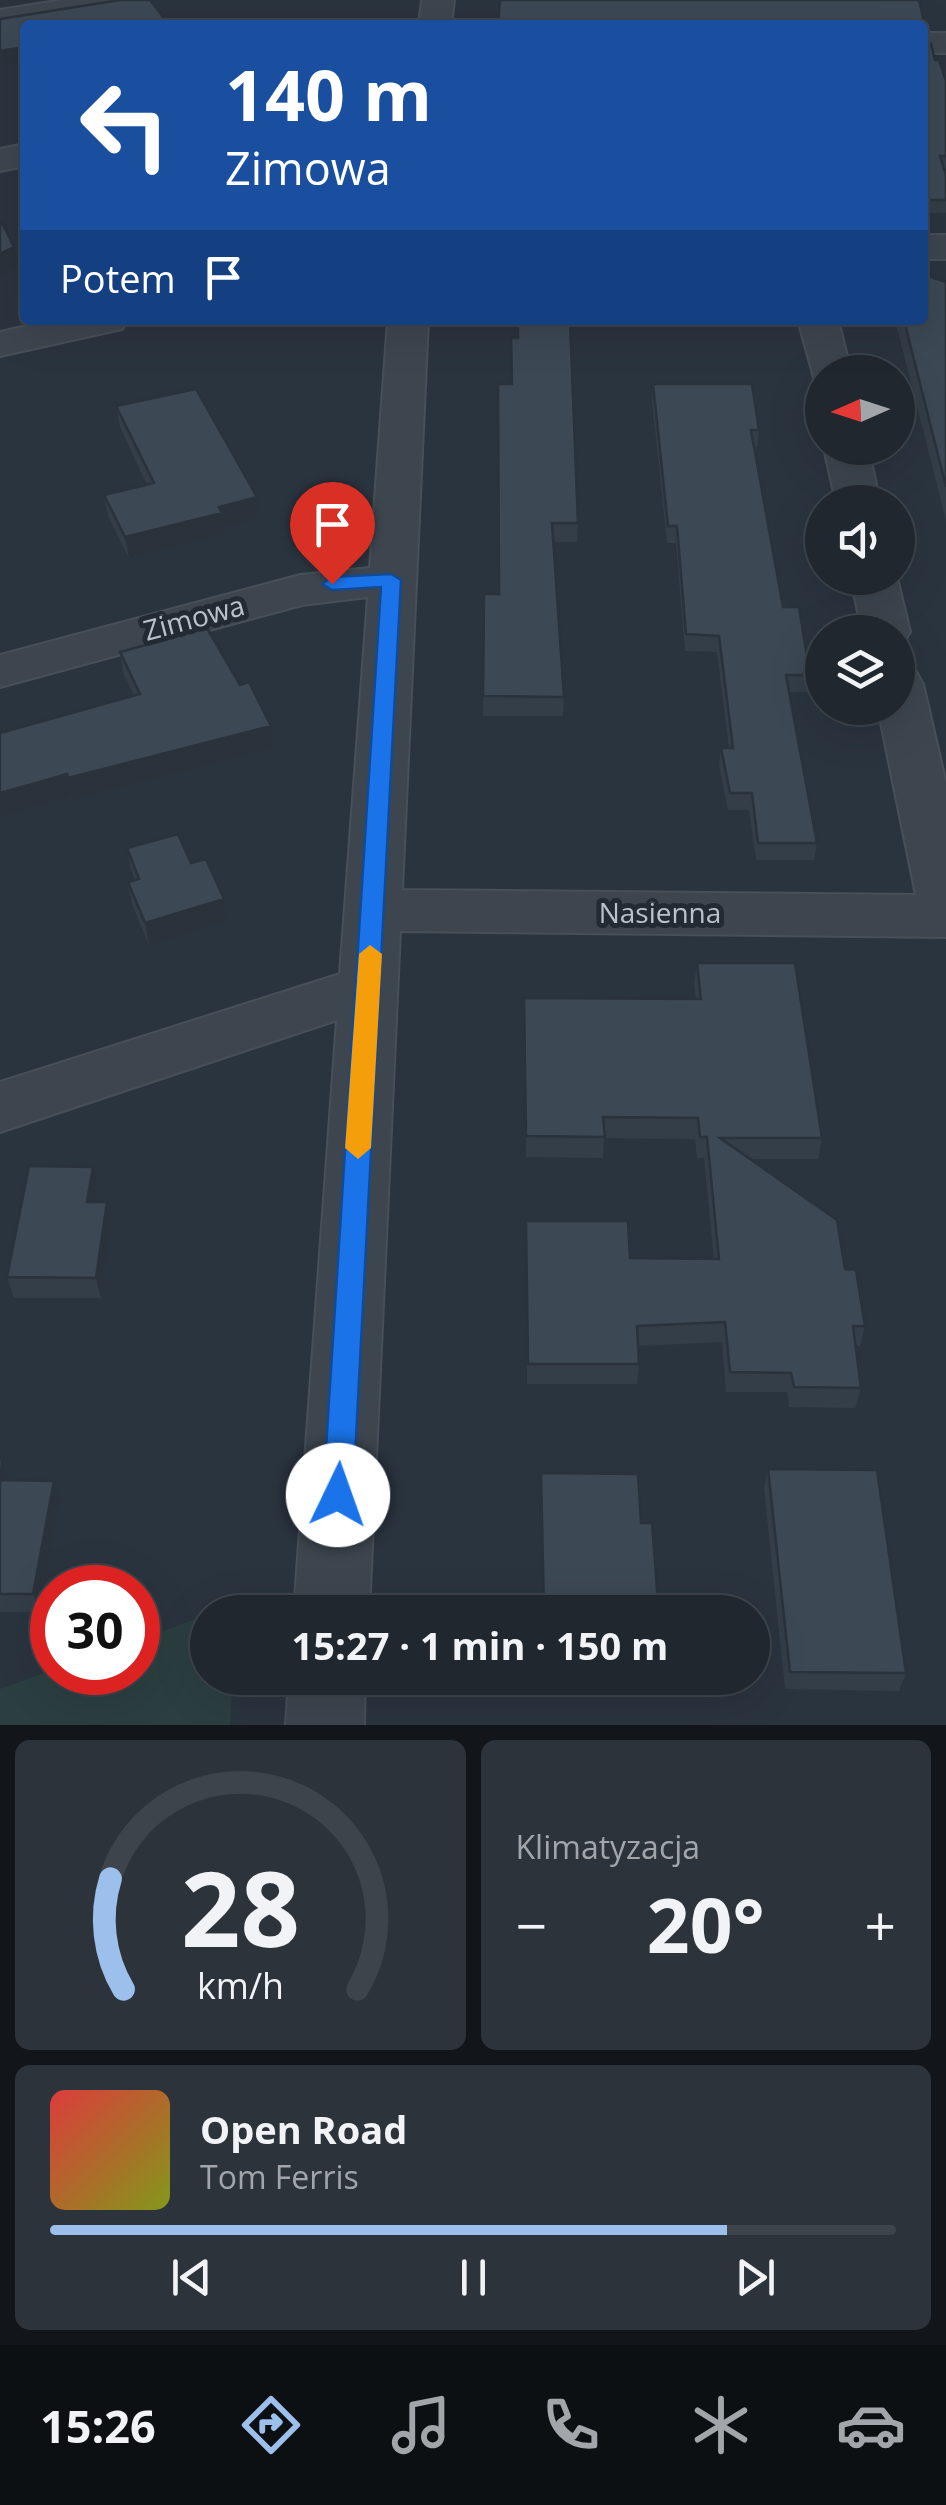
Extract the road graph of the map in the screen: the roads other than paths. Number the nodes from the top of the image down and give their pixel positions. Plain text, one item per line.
1 (121, 0) edge
2 (0, 20) edge
3 (86, 325) edge
4 (408, 325) edge
5 (819, 325) edge
6 (0, 344) edge
7 (826, 355) edge
8 (391, 580) junction
9 (0, 672) edge
10 (907, 725) edge
11 (946, 906) edge
12 (374, 910) junction
13 (946, 916) edge
14 (368, 987) junction
15 (0, 1107) edge
16 (332, 1595) edge
17 (326, 1695) edge
18 (324, 1725) edge

1 - 2 street
3 - 6 street
4 - 8 street
5 - 7 street
8 - 9 street, Zimowa
8 - 12 street
10 - 11 street
12 - 13 street, Nasienna
12 - 14 street
14 - 15 street
14 - 16 street
17 - 18 street

